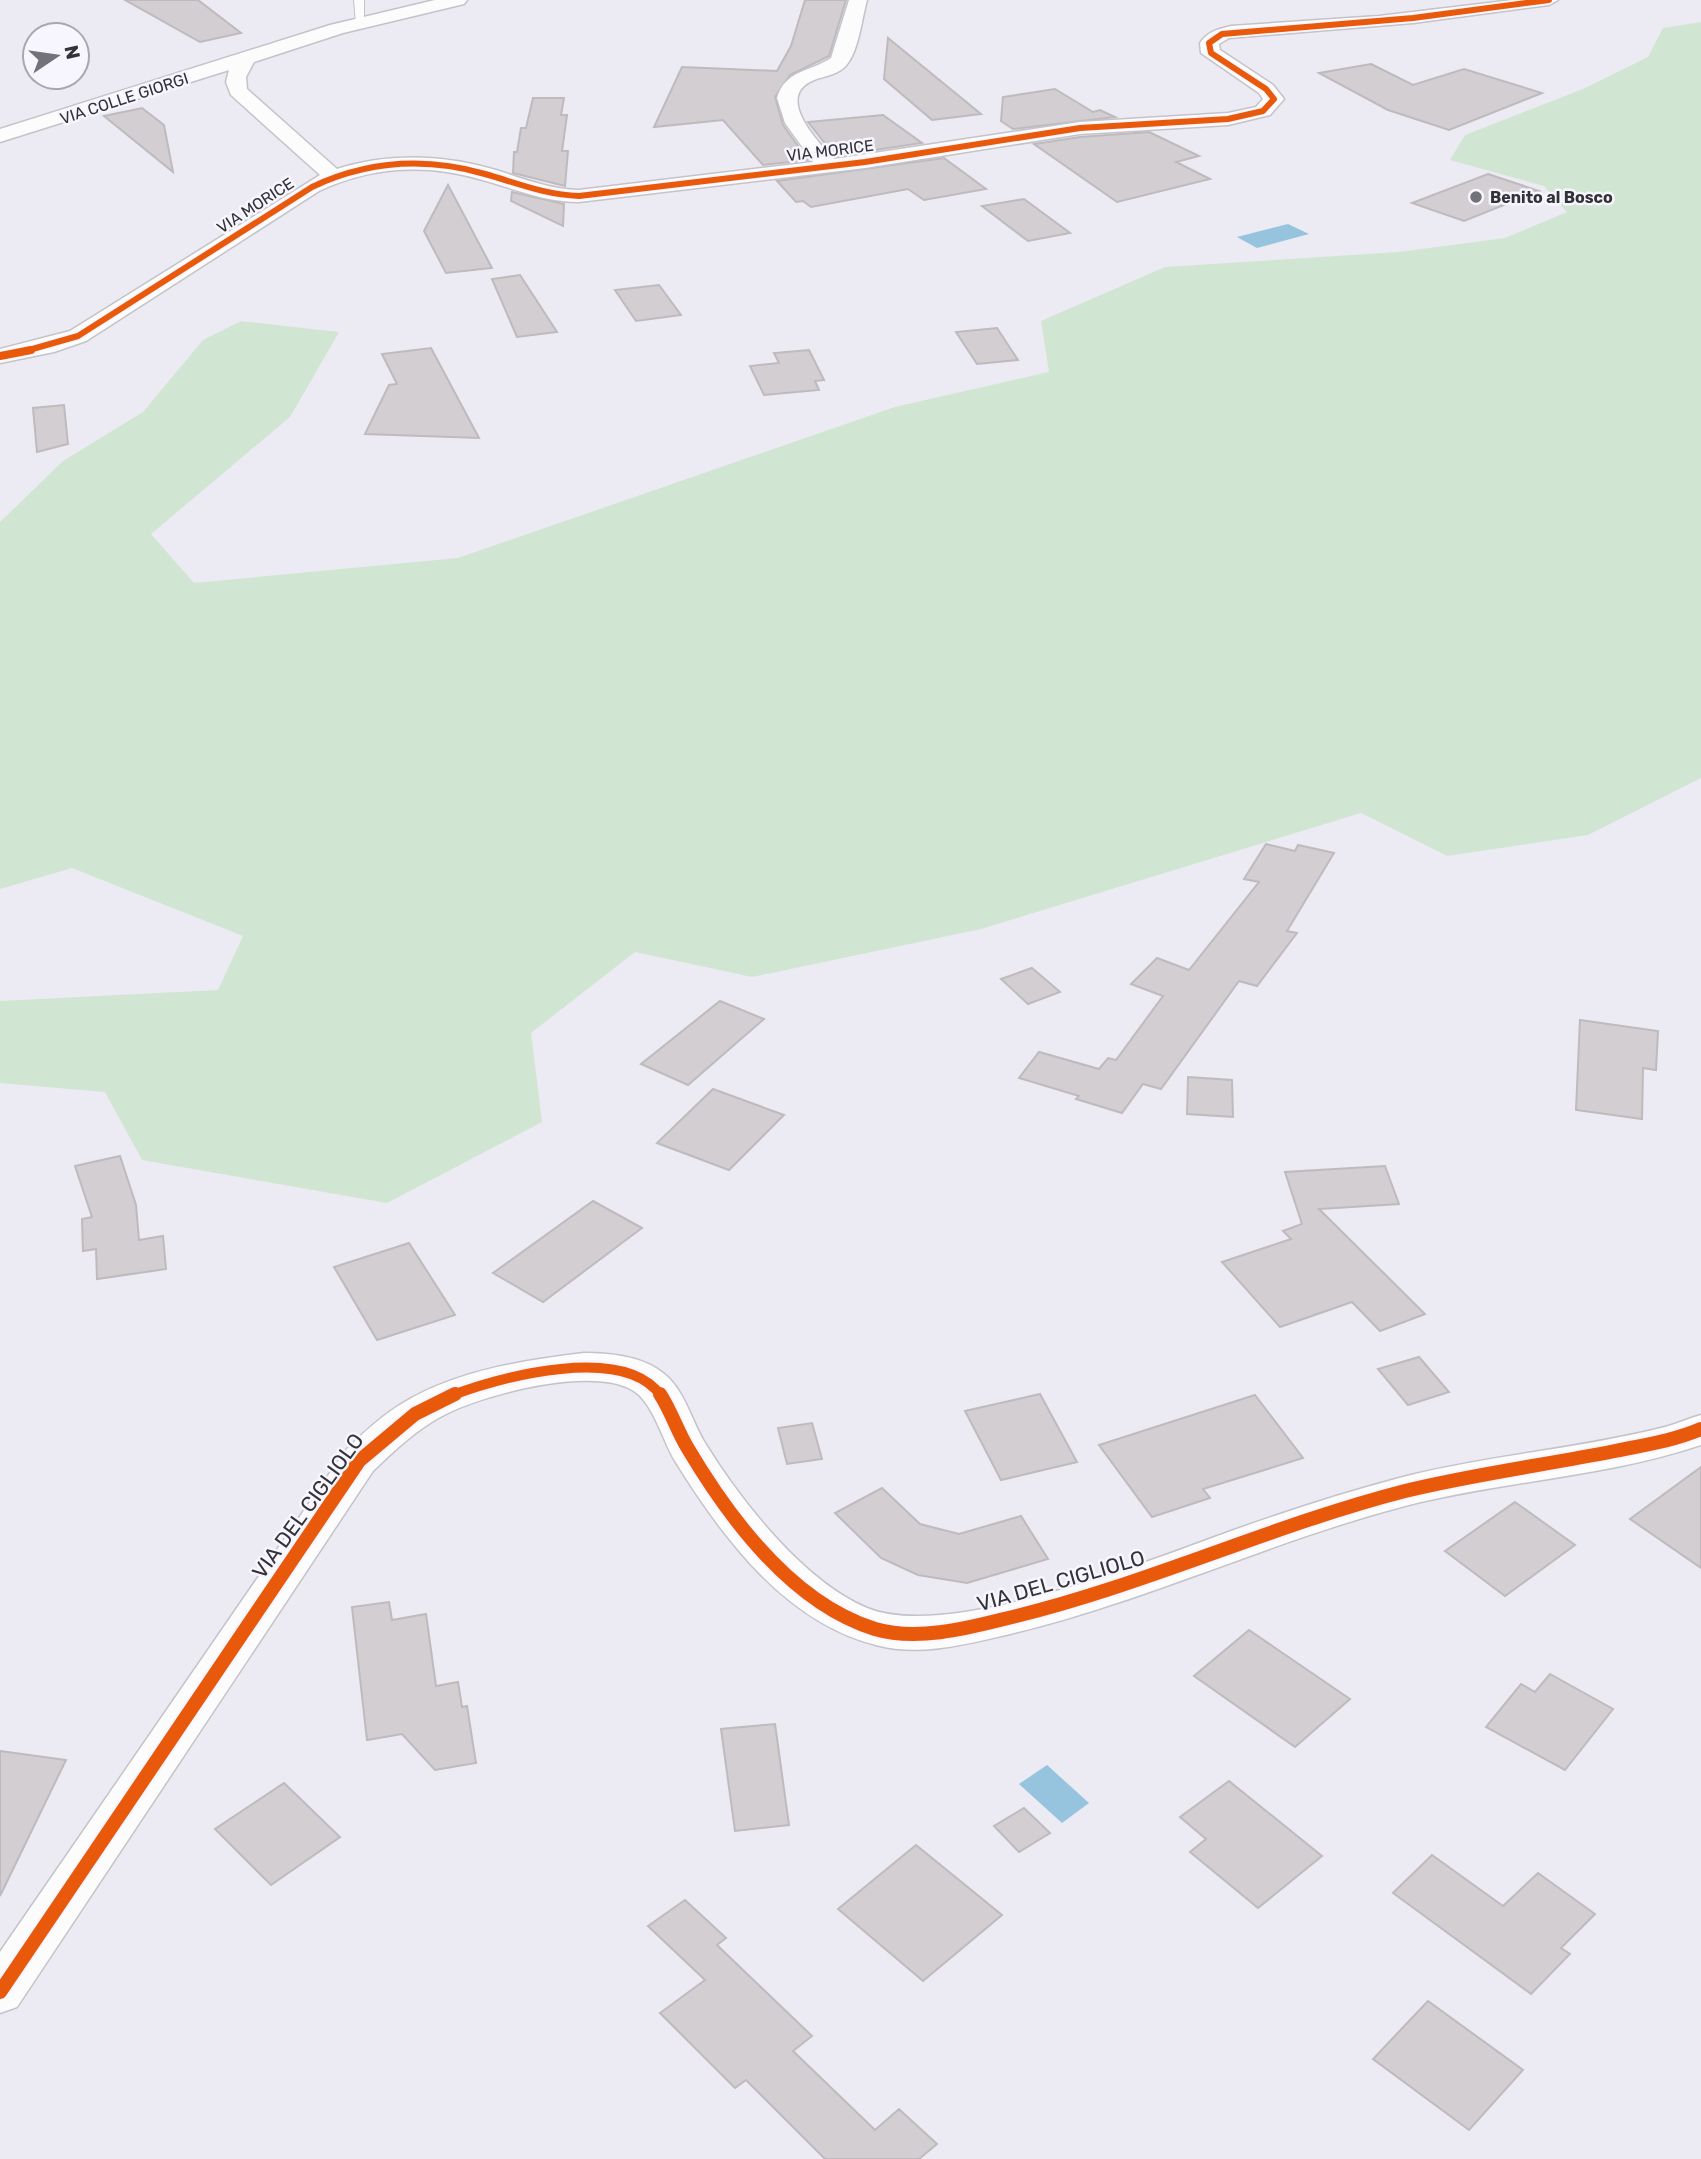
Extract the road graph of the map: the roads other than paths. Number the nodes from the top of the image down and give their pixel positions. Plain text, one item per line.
1 (359, 0) edge
2 (458, 0) edge
3 (858, 0) edge
4 (1549, 0) edge
5 (361, 24) junction
6 (247, 58) junction
7 (0, 136) edge
8 (828, 166) junction
9 (333, 176) junction
10 (0, 356) edge
11 (1701, 1429) edge
12 (0, 1992) edge

1 - 5 lane
2 - 5 street, VIA COLLE GIORGI
3 - 8 street
4 - 8 street, VIA MORICE
5 - 6 street, VIA COLLE GIORGI
6 - 7 street, VIA COLLE GIORGI
6 - 9 street
8 - 9 street, VIA MORICE
9 - 10 street, VIA MORICE
11 - 12 street, VIA DEL CIGLIOLO

